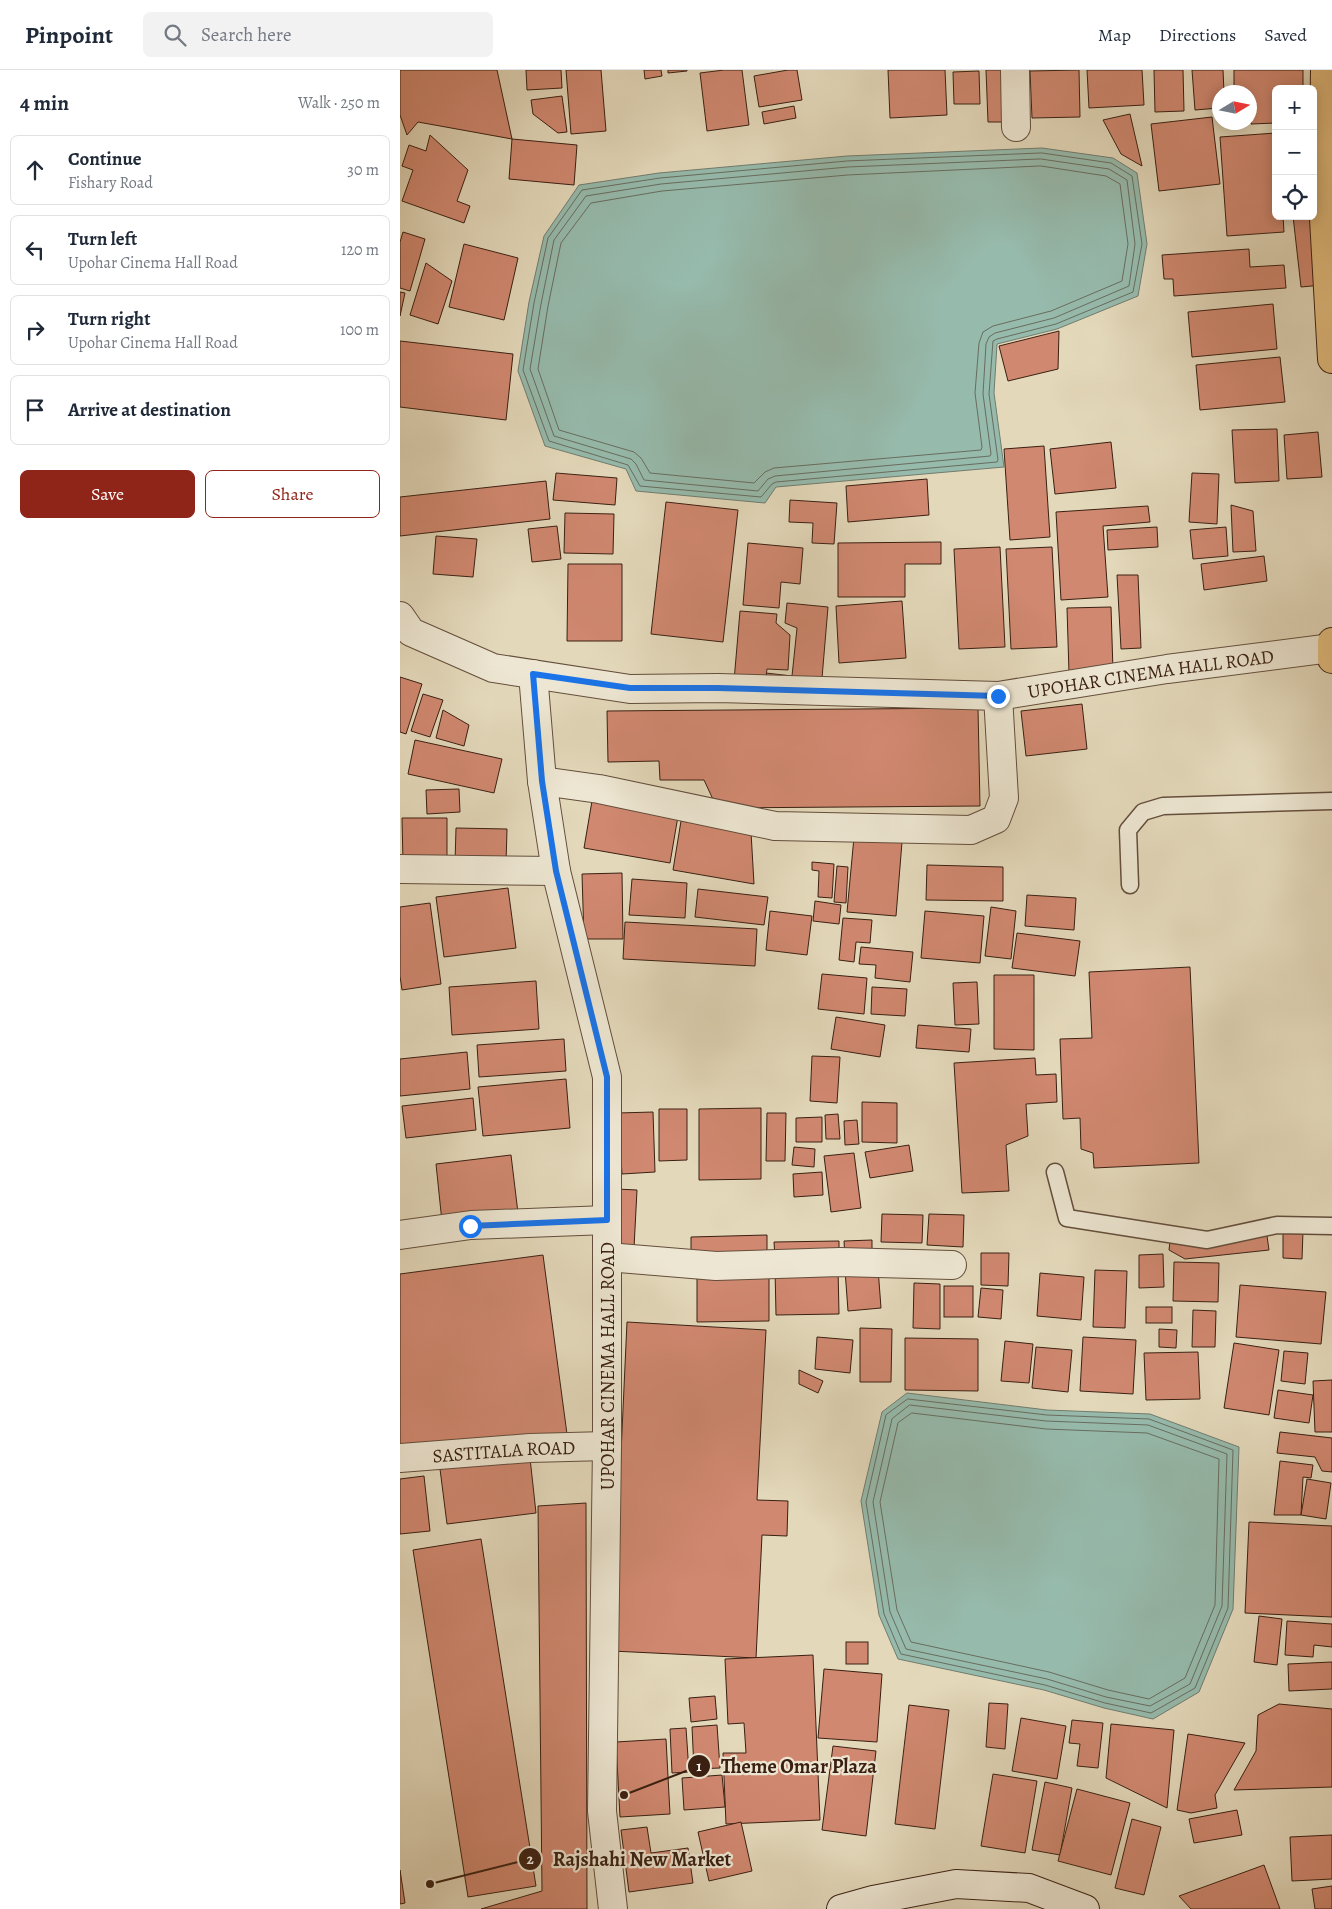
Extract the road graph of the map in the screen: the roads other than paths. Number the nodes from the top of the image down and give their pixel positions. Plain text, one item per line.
1 (1014, 70) edge
2 (1325, 70) edge
3 (1016, 127) dead end
4 (1332, 359) edge
5 (404, 628) edge
6 (1332, 642) edge
7 (1332, 648) edge
8 (1332, 659) edge
9 (533, 674) junction
10 (998, 696) junction
11 (542, 781) junction
12 (1332, 801) edge
13 (400, 869) edge
14 (556, 871) junction
15 (1130, 885) dead end
16 (1055, 1172) dead end
17 (607, 1220) junction
18 (1332, 1226) edge
19 (400, 1235) edge
20 (607, 1257) junction
21 (952, 1265) dead end
22 (608, 1446) junction
23 (400, 1458) edge
24 (612, 1909) edge
25 (841, 1909) edge
26 (1085, 1909) edge

1 - 3 street
2 - 4 highway
5 - 9 street
6 - 7 highway
7 - 8 highway
7 - 10 street, UPOHAR CINEMA HALL ROAD
9 - 10 street, UPOHAR CINEMA HALL ROAD
9 - 11 street, UPOHAR CINEMA HALL ROAD
10 - 11 street
11 - 14 street, UPOHAR CINEMA HALL ROAD
12 - 15 lane
13 - 14 street
14 - 17 street, UPOHAR CINEMA HALL ROAD
16 - 18 lane
17 - 19 street
17 - 20 street, UPOHAR CINEMA HALL ROAD
20 - 21 street
20 - 22 street, UPOHAR CINEMA HALL ROAD
22 - 23 street, SASTITALA ROAD
22 - 24 street, UPOHAR CINEMA HALL ROAD
25 - 26 street

